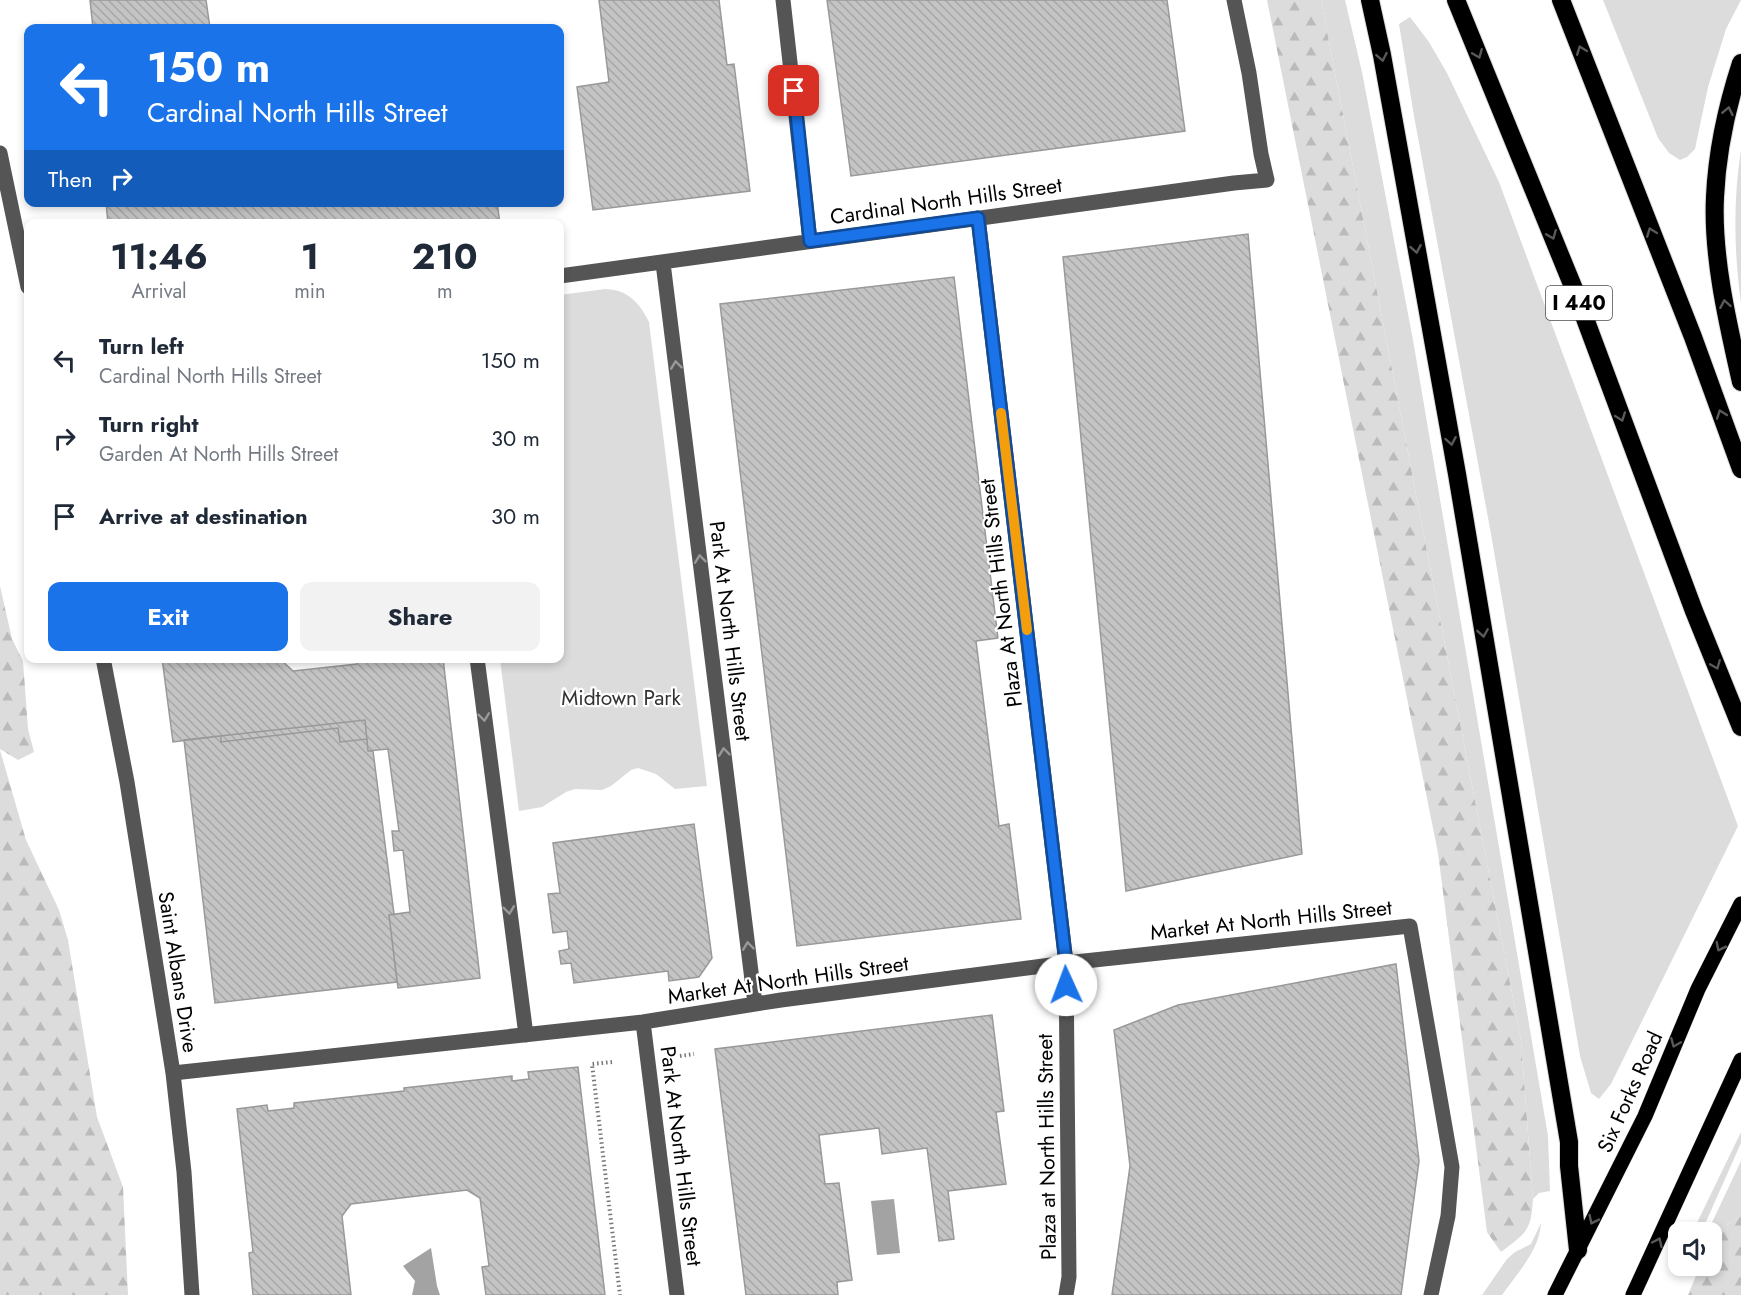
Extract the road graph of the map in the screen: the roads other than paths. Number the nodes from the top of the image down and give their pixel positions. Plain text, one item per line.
1 (783, 0) edge
2 (1234, 0) edge
3 (1370, 0) edge
4 (1456, 0) edge
5 (1561, 0) edge
6 (1741, 63) edge
7 (0, 153) edge
8 (978, 218) junction
9 (810, 241) junction
10 (663, 263) junction
11 (24, 268) edge
12 (564, 275) edge
13 (1741, 382) edge
14 (1741, 469) edge
15 (104, 663) edge
16 (478, 663) edge
17 (1741, 727) edge
18 (1741, 904) edge
19 (1066, 963) junction
20 (755, 1004) junction
21 (643, 1022) junction
22 (526, 1035) junction
23 (1741, 1060) edge
24 (173, 1073) junction
25 (1578, 1250) junction
26 (192, 1295) edge
27 (677, 1295) edge
28 (1066, 1295) edge
29 (1431, 1295) edge
30 (1555, 1295) edge
31 (1633, 1295) edge

1 - 9 street
2 - 8 street, Cardinal North Hills Street
3 -> 25 highway
4 -> 17 highway, I 440
14 -> 5 highway
13 -> 6 highway
7 - 11 street
8 - 9 street, Cardinal North Hills Street
8 - 19 street, Plaza At North Hills Street
9 - 10 street, Cardinal North Hills Street
10 - 12 street, Cardinal North Hills Street
20 -> 10 street, Park At North Hills Street
15 - 24 street, Saint Albans Drive
16 -> 22 street
18 -> 25 main road, Six Forks Road
19 - 20 street, Market At North Hills Street
19 - 28 street, Plaza at North Hills Street
19 - 29 street, Market At North Hills Street
20 - 21 street, Market At North Hills Street
21 - 22 street, Market At North Hills Street
21 - 27 street, Park At North Hills Street
22 - 24 street, Market At North Hills Street
31 -> 23 main road
24 - 26 street, Saint Albans Drive
25 - 30 main road, Six Forks Road

